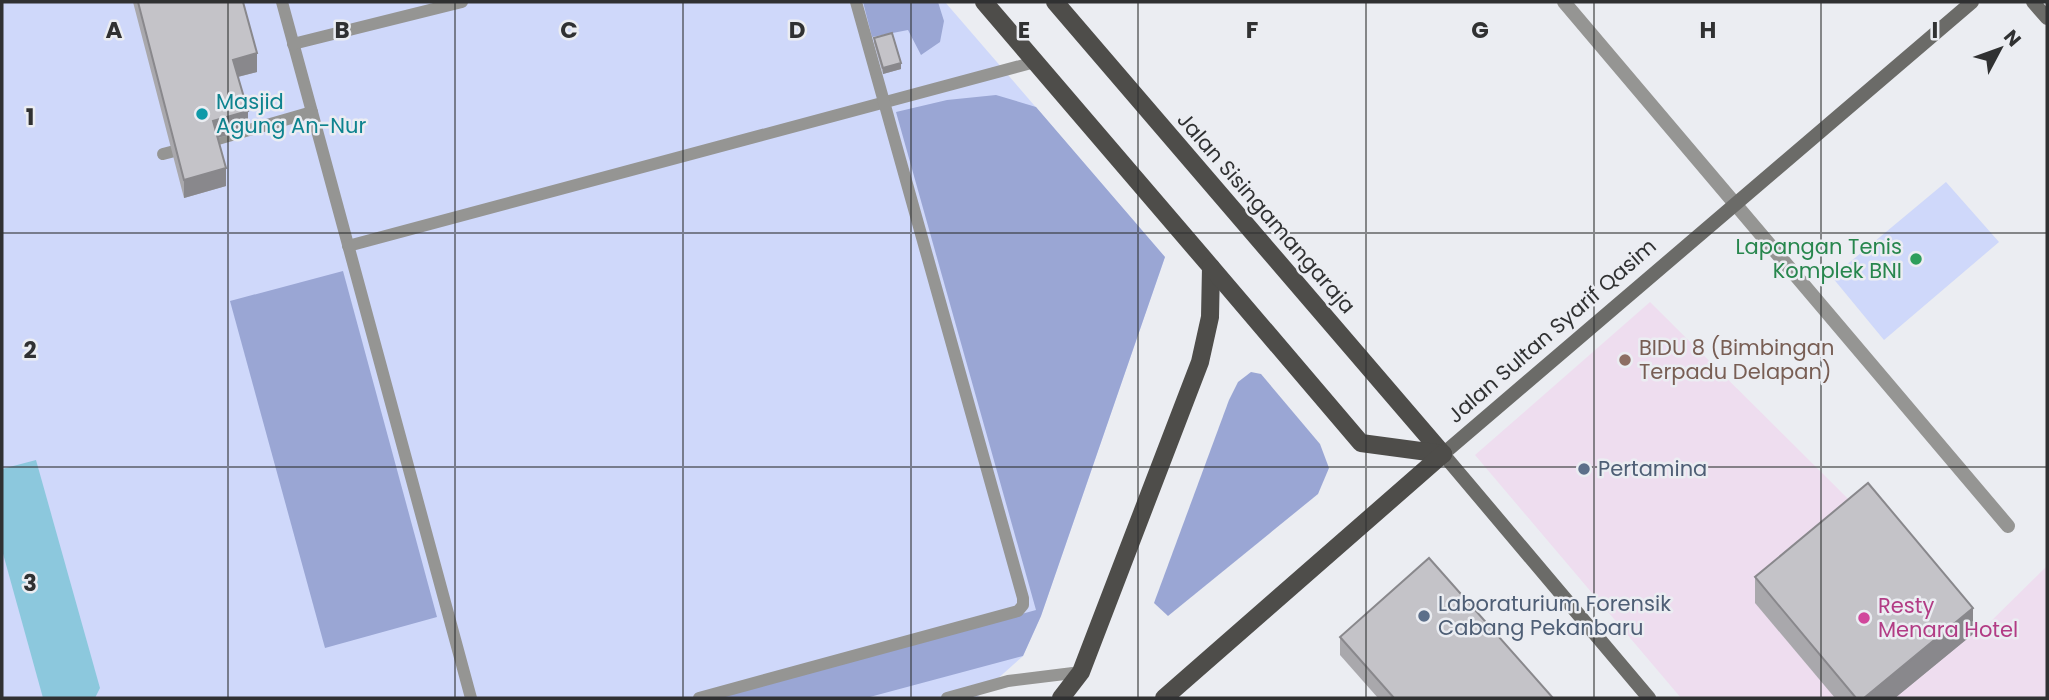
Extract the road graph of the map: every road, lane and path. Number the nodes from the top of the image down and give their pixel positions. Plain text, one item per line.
1 (282, 2) edge
2 (462, 2) edge
3 (856, 2) edge
4 (984, 2) edge
5 (1055, 2) edge
6 (1564, 2) edge
7 (1972, 2) edge
8 (2033, 2) edge
9 (2047, 18) edge
10 (293, 44) junction
11 (1035, 62) junction
12 (883, 103) junction
13 (312, 112) junction
14 (163, 154) dead end
15 (1735, 203) junction
16 (348, 246) junction
17 (1211, 267) junction
18 (1443, 454) junction
19 (2008, 526) dead end
20 (1081, 672) junction
21 (471, 698) edge
22 (699, 698) edge
23 (947, 698) edge
24 (1061, 698) edge
25 (1164, 698) edge
26 (1649, 698) edge

1 - 10 lane
2 - 10 lane
3 - 12 lane
4 - 11 main road
5 - 18 main road, Jalan Sisingamangaraja
6 - 15 street
7 - 15 main road, Jalan Sultan Syarif Qasim
8 - 9 main road
10 - 13 lane
11 - 12 lane
11 - 17 main road
12 - 16 lane
12 - 22 lane
13 - 14 lane
13 - 16 lane
15 - 18 main road, Jalan Sultan Syarif Qasim
15 - 19 street
16 - 21 lane
17 - 18 main road
17 - 20 main road
18 - 25 main road, Jalan Sultan Syarif Qasim
18 - 26 main road, Jalan Sisingamangaraja
20 - 23 lane
20 - 24 main road

